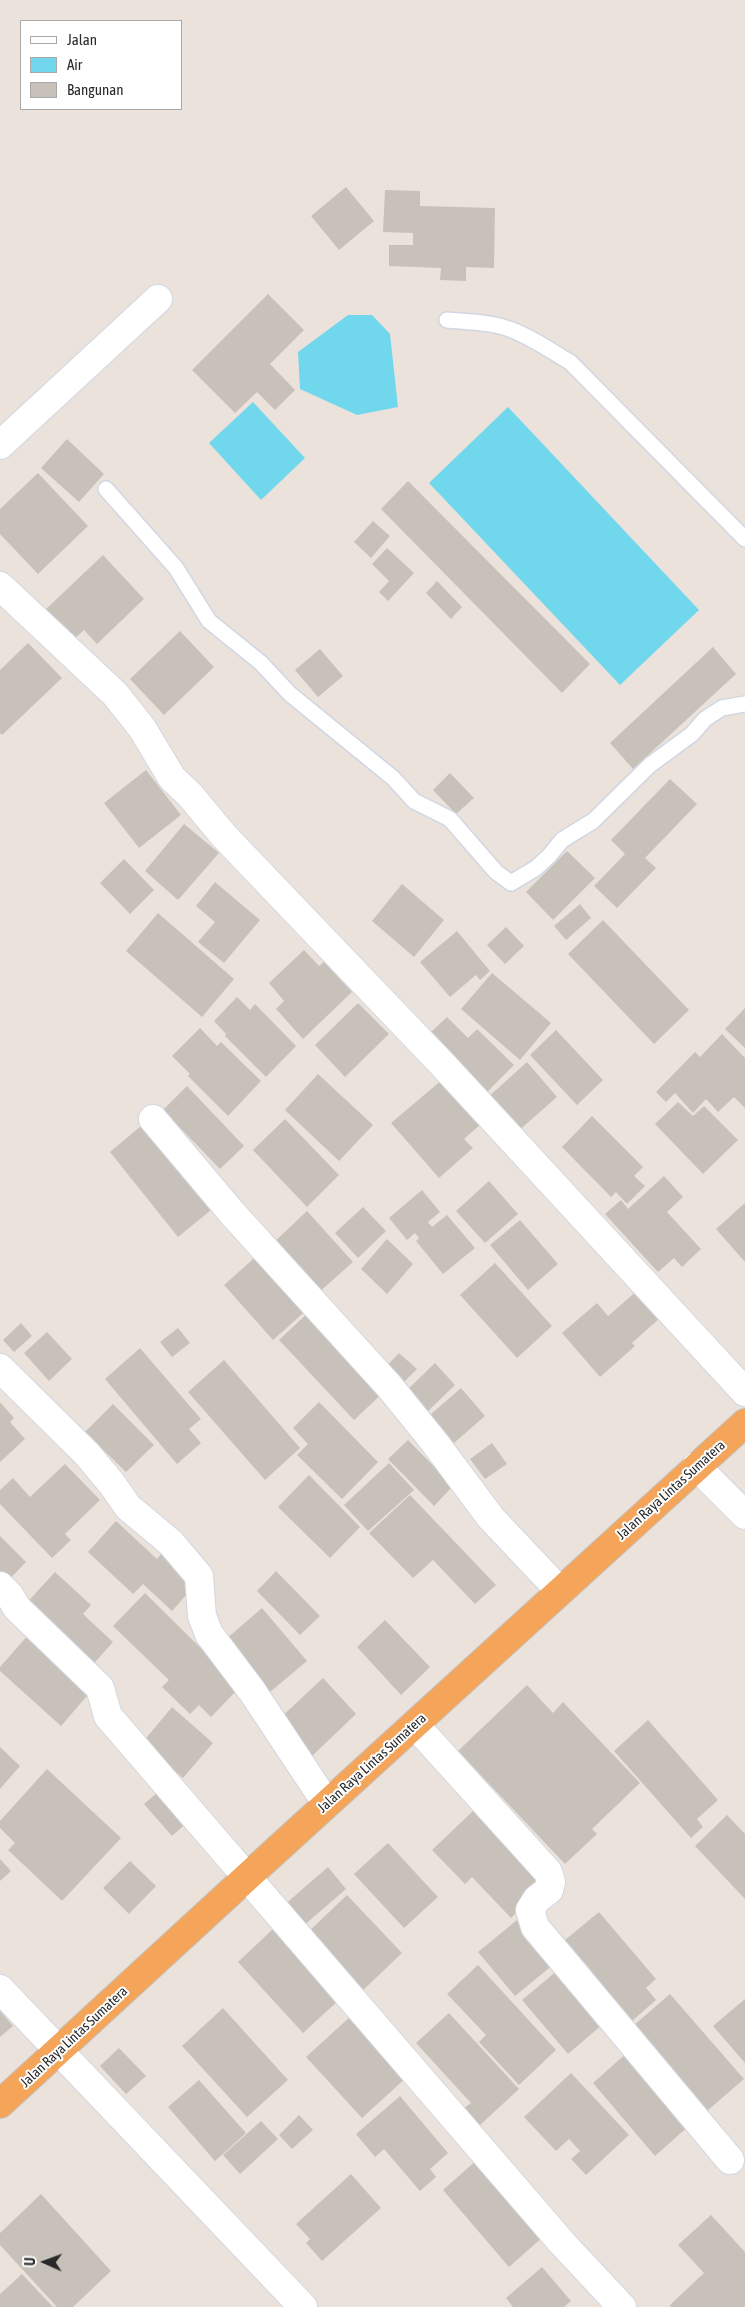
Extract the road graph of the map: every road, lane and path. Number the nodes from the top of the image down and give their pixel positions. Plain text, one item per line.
1 (158, 299) dead end
2 (447, 320) dead end
3 (0, 445) edge
4 (106, 489) dead end
5 (745, 539) edge
6 (0, 586) edge
7 (745, 704) edge
8 (153, 1120) dead end
9 (0, 1368) edge
10 (745, 1392) edge
11 (745, 1423) edge
12 (696, 1466) junction
13 (745, 1515) edge
14 (0, 1586) edge
15 (560, 1591) junction
16 (414, 1725) junction
17 (327, 1804) junction
18 (246, 1877) junction
19 (0, 1989) edge
20 (59, 2051) junction
21 (0, 2104) edge
22 (730, 2160) dead end
23 (303, 2307) edge
24 (622, 2307) edge

1 - 3 street
2 - 5 lane
4 - 7 lane
6 - 10 street
8 - 15 street
9 - 17 street
11 - 12 highway, Jalan Raya Lintas Sumatera
12 - 13 street
12 - 15 highway, Jalan Raya Lintas Sumatera
14 - 18 street
15 - 16 highway, Jalan Raya Lintas Sumatera
16 - 17 highway, Jalan Raya Lintas Sumatera
16 - 22 street
17 - 18 highway, Jalan Raya Lintas Sumatera
18 - 20 highway, Jalan Raya Lintas Sumatera
18 - 24 street
19 - 20 street
20 - 21 highway, Jalan Raya Lintas Sumatera
20 - 23 street

